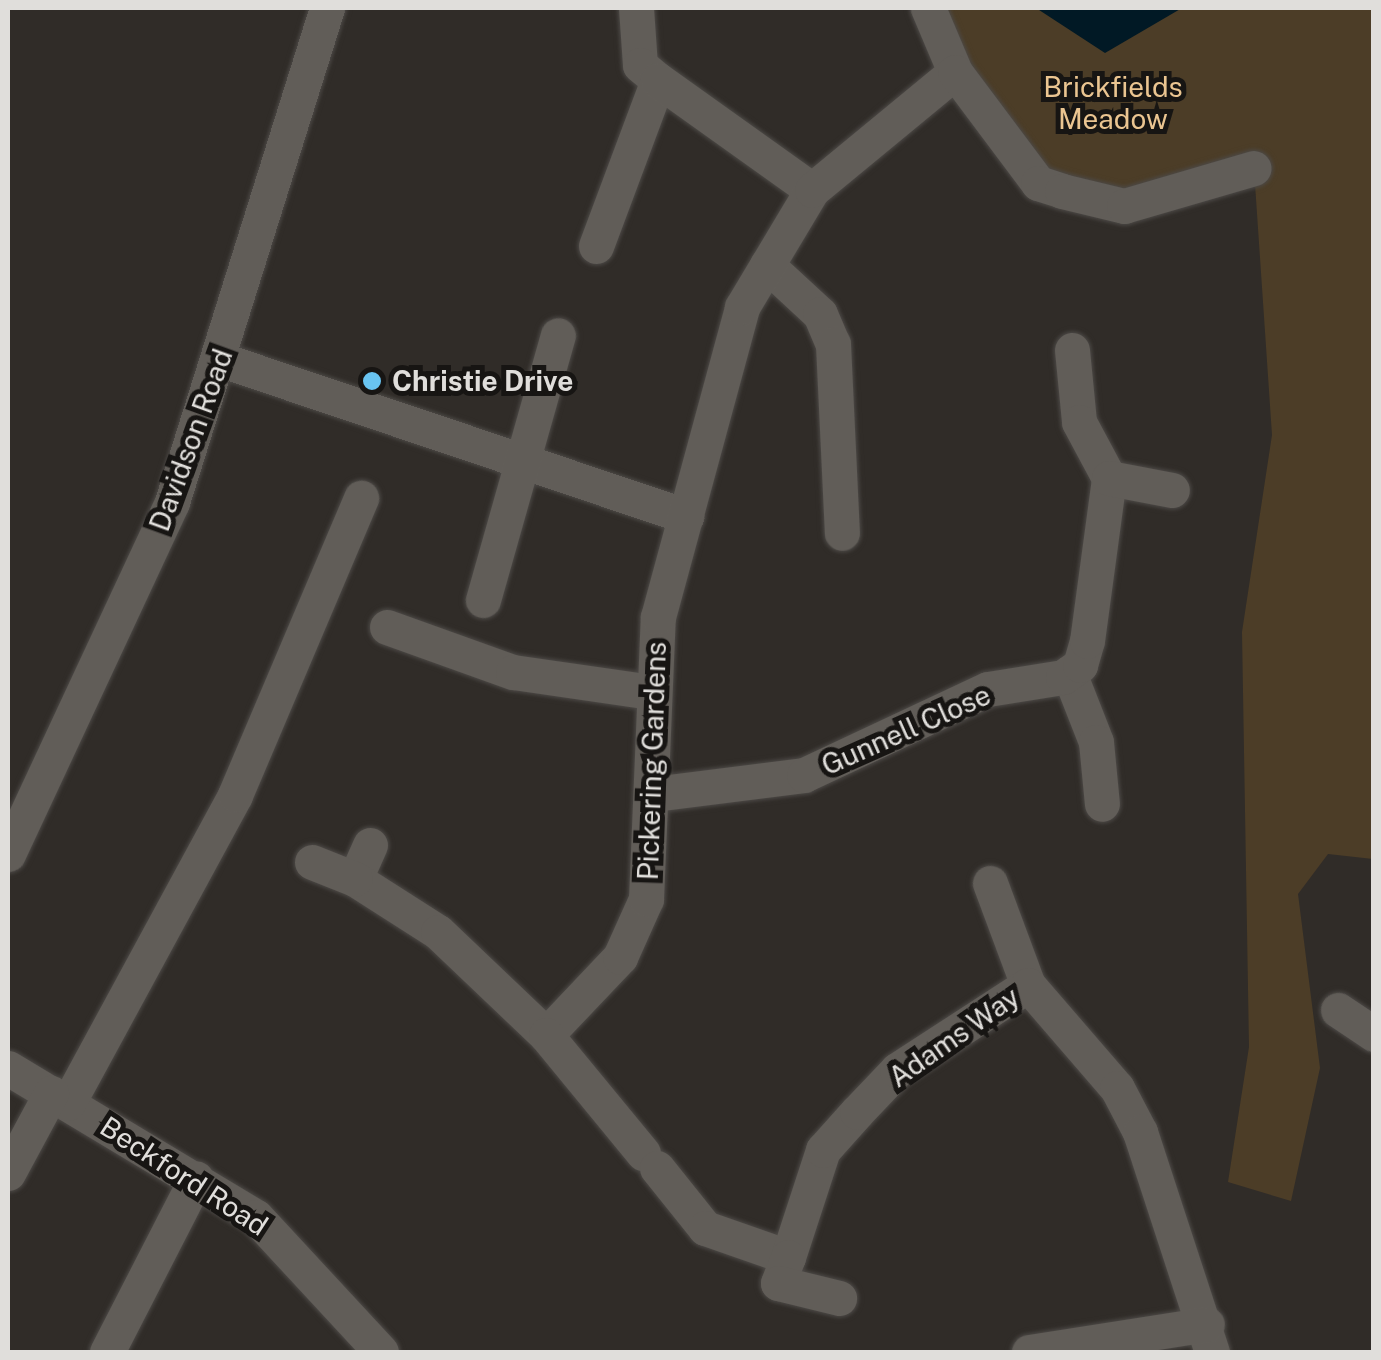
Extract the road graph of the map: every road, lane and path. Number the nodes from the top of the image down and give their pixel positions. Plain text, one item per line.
1 (327, 8) edge
2 (636, 8) edge
3 (928, 8) edge
4 (955, 72) junction
5 (658, 80) junction
6 (1254, 168) dead end
7 (812, 190) junction
8 (596, 246) dead end
9 (767, 265) junction
10 (558, 335) dead end
11 (1072, 350) dead end
12 (222, 360) junction
13 (518, 461) junction
14 (1109, 478) junction
15 (1172, 490) dead end
16 (361, 498) dead end
17 (686, 516) junction
18 (842, 533) dead end
19 (483, 600) dead end
20 (388, 627) dead end
21 (1069, 673) junction
22 (651, 692) junction
23 (654, 794) junction
24 (1102, 804) dead end
25 (370, 845) dead end
26 (8, 854) edge
27 (312, 862) dead end
28 (355, 879) junction
29 (990, 883) dead end
30 (1028, 985) junction
31 (1338, 1010) dead end
32 (1374, 1034) edge
33 (546, 1035) junction
34 (8, 1068) edge
35 (59, 1098) junction
36 (8, 1172) edge
37 (196, 1180) junction
38 (788, 1257) junction
39 (840, 1298) dead end
40 (1210, 1338) edge
41 (108, 1352) edge
42 (381, 1352) edge
43 (1029, 1352) edge

1 - 12 street, Davidson Road
2 - 5 street
3 - 4 street
4 - 6 street
4 - 7 street
5 - 7 street
5 - 8 street
7 - 9 street
9 - 17 street
9 - 18 street
10 - 13 street
11 - 14 street
12 - 13 street
12 - 26 street, Davidson Road
13 - 17 street
13 - 19 street
14 - 15 street
14 - 21 street
16 - 35 street
17 - 22 street, Pickering Gardens
20 - 22 street
21 - 23 street, Gunnell Close
21 - 24 street
22 - 23 street, Pickering Gardens
23 - 33 street, Pickering Gardens
25 - 28 street
27 - 28 street
28 - 33 street
29 - 30 street, Adams Way
30 - 38 street, Adams Way
30 - 40 street, Adams Way
31 - 32 street
33 - 38 street
34 - 35 street, Beckford Road
35 - 36 street
35 - 37 street, Beckford Road
37 - 41 street
37 - 42 street, Beckford Road
38 - 39 street
40 - 43 street

